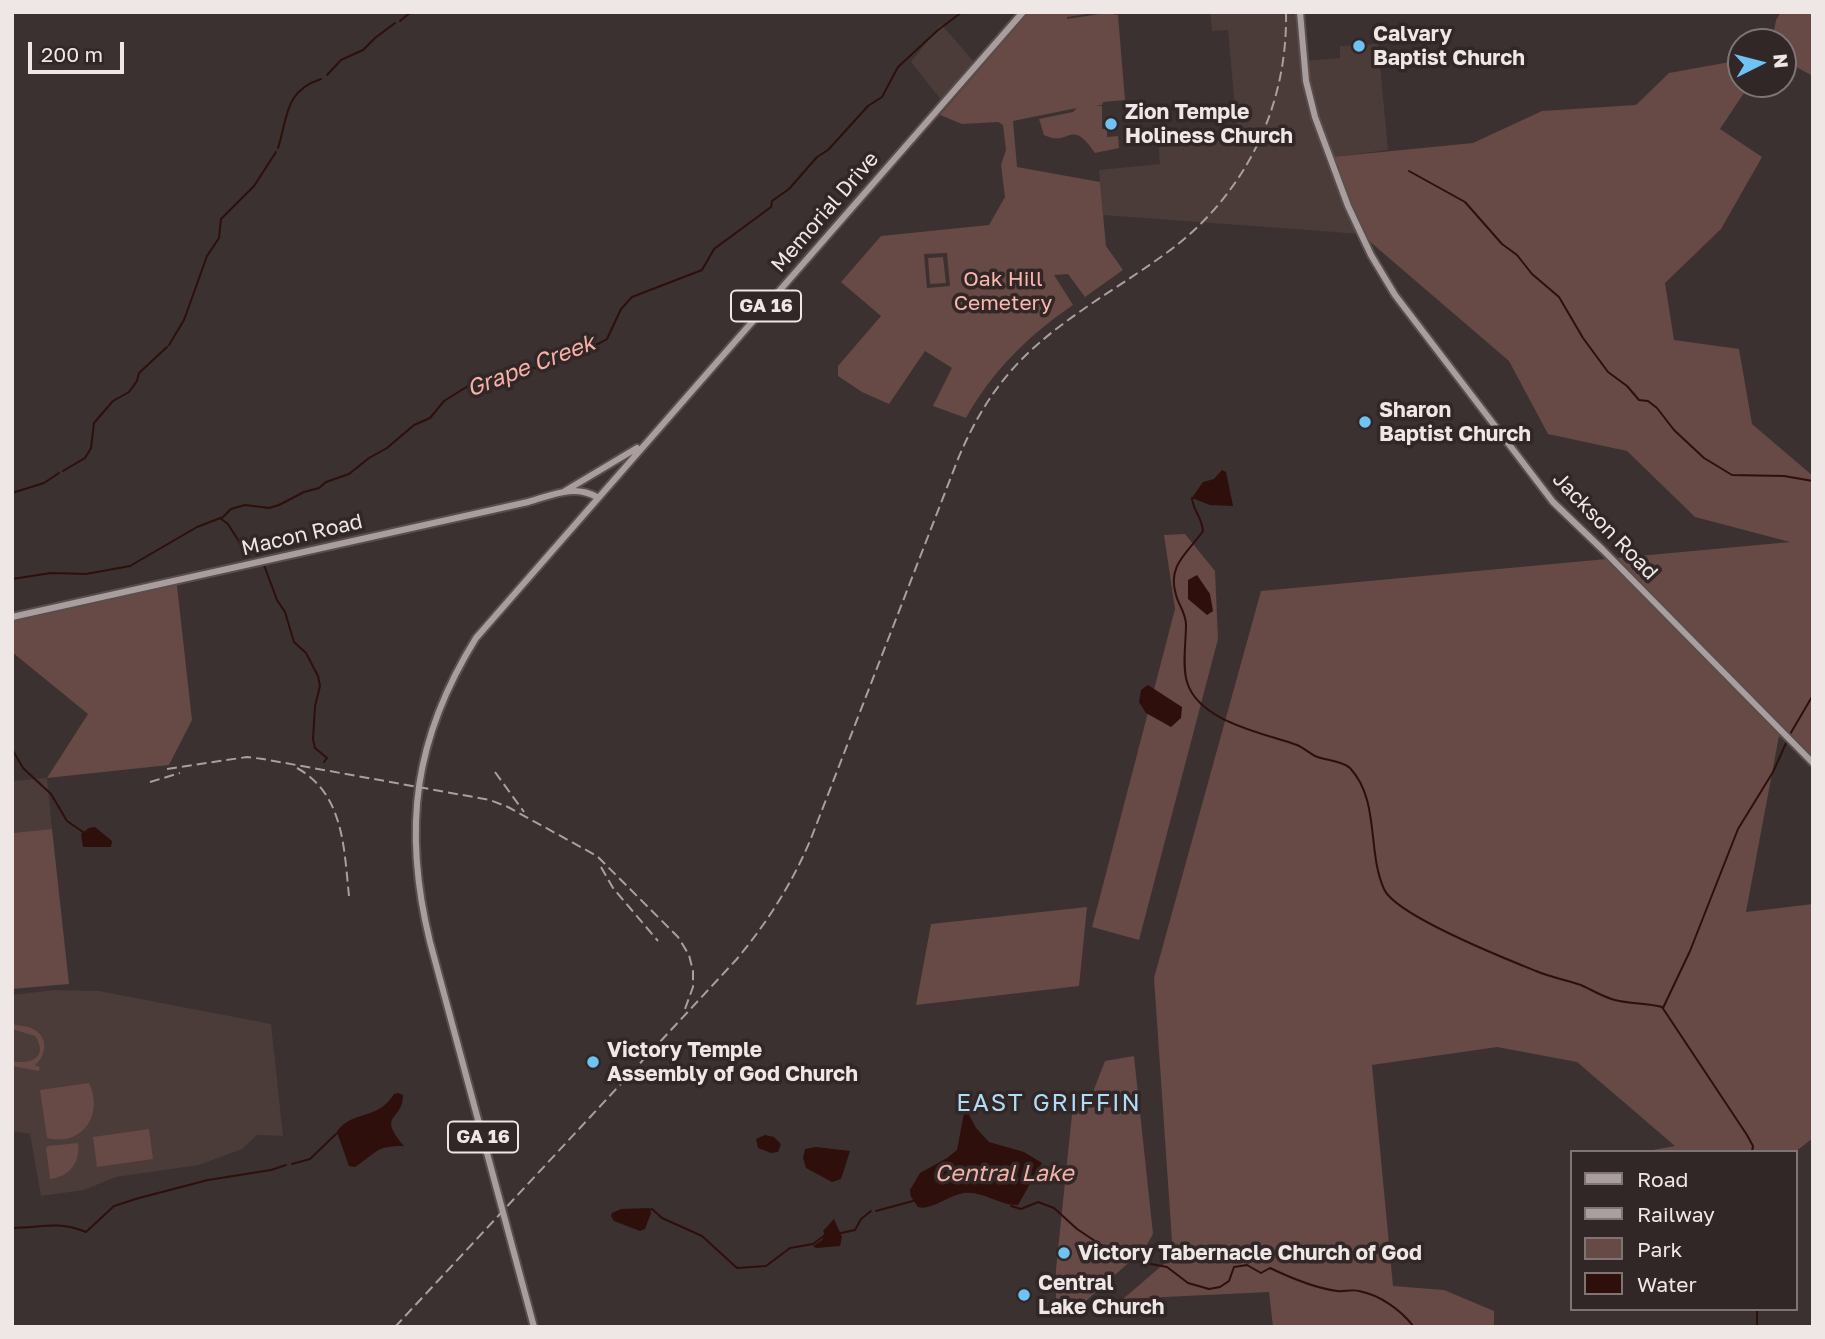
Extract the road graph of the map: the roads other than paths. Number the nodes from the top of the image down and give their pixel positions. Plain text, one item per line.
1 (1023, 12) edge
2 (1300, 12) edge
3 (642, 446) junction
4 (579, 486) junction
5 (597, 497) junction
6 (588, 508) junction
7 (12, 617) edge
8 (1813, 763) edge
9 (534, 1327) edge

1 - 3 main road, Memorial Drive / GA 16
2 - 8 main road, Jackson Road
3 - 4 main road, Macon Road
3 - 5 main road, Memorial Drive / GA 16
4 - 5 main road
4 - 6 main road
4 - 7 main road, Macon Road
5 - 6 main road, GA 16
6 - 9 main road, GA 16

